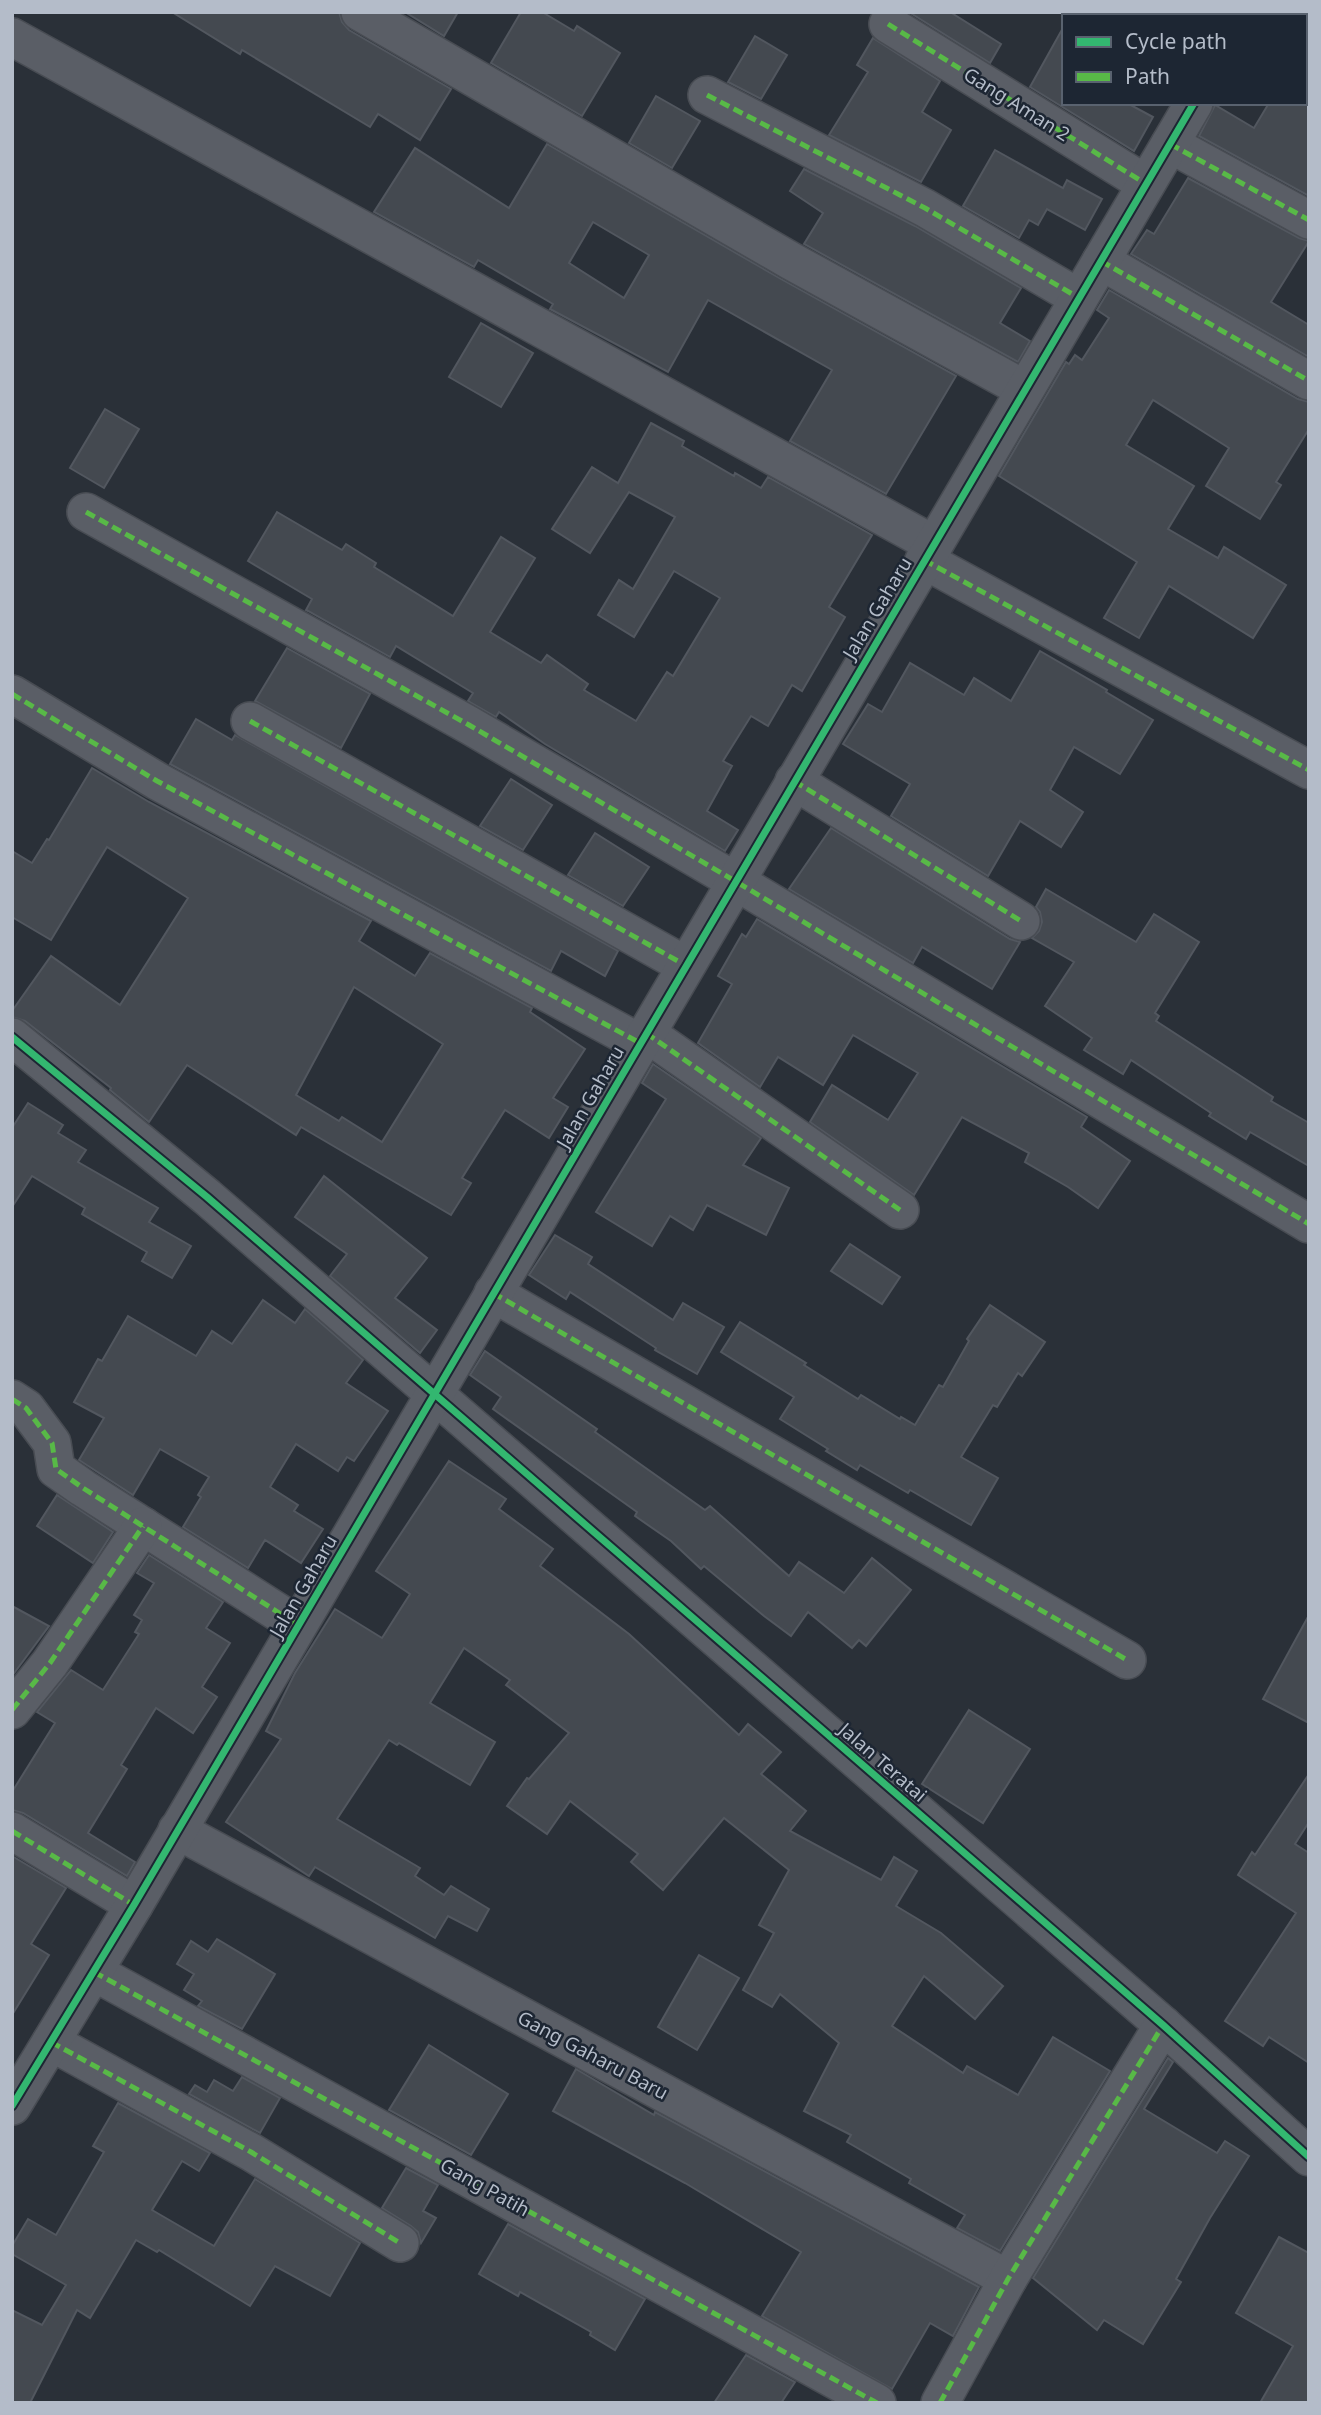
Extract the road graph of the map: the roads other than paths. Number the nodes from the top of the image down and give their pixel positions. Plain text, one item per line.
1 (360, 12) edge
2 (888, 24) dead end
3 (12, 37) edge
4 (707, 95) dead end
5 (1193, 105) edge
6 (1170, 144) junction
7 (1146, 184) junction
8 (1309, 220) edge
9 (1101, 261) junction
10 (1079, 298) junction
11 (1309, 381) edge
12 (1024, 389) junction
13 (86, 512) dead end
14 (929, 552) junction
15 (12, 694) edge
16 (250, 721) dead end
17 (1309, 770) edge
18 (794, 781) junction
19 (736, 881) junction
20 (1021, 921) dead end
21 (685, 965) junction
22 (12, 1037) edge
23 (643, 1038) junction
24 (900, 1210) dead end
25 (1309, 1224) edge
26 (493, 1293) junction
27 (434, 1394) junction
28 (12, 1399) edge
29 (143, 1526) junction
30 (298, 1625) junction
31 (1127, 1660) dead end
32 (12, 1710) edge
33 (177, 1830) junction
34 (12, 1831) edge
35 (134, 1905) junction
36 (94, 1972) junction
37 (1163, 2025) junction
38 (51, 2042) junction
39 (12, 2106) edge
40 (1309, 2157) edge
41 (400, 2243) dead end
42 (1008, 2279) junction
43 (877, 2403) edge
44 (940, 2403) edge

1 - 12 street
2 - 7 street, Gang Aman 2
3 - 14 street
4 - 10 street
5 - 6 street, Jalan Gaharu
6 - 7 street, Jalan Gaharu
6 - 8 street
7 - 9 street, Jalan Gaharu
9 - 10 street, Jalan Gaharu
9 - 11 street
10 - 12 street, Jalan Gaharu
12 - 14 street, Jalan Gaharu
13 - 19 street
14 - 17 street
14 - 18 street, Jalan Gaharu
15 - 23 street
16 - 21 street
18 - 19 street, Jalan Gaharu
18 - 20 street
19 - 21 street, Jalan Gaharu
19 - 25 street
21 - 23 street, Jalan Gaharu
22 - 27 street, Jalan Teratai
23 - 24 street
23 - 26 street, Jalan Gaharu
26 - 27 street, Jalan Gaharu
26 - 31 street
27 - 30 street, Jalan Gaharu
27 - 37 street, Jalan Teratai
28 - 29 street
29 - 30 street
29 - 32 street
30 - 33 street, Jalan Gaharu
33 - 35 street, Jalan Gaharu
33 - 42 street, Gang Gaharu Baru
34 - 35 street
35 - 36 street, Jalan Gaharu
36 - 38 street, Jalan Gaharu
36 - 43 street, Gang Patih
37 - 40 street, Jalan Teratai
37 - 42 street
38 - 39 street, Jalan Gaharu
38 - 41 street
42 - 44 street

